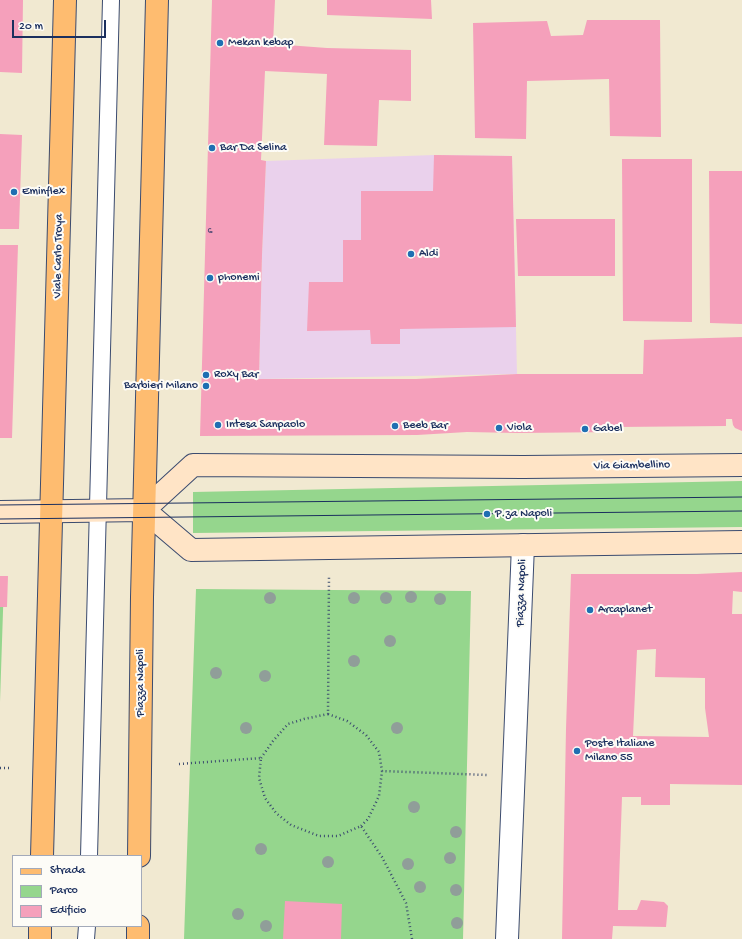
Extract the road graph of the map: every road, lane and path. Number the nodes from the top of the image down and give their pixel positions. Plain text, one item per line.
1 (65, 0) edge
2 (111, 0) edge
3 (157, 0) edge
4 (742, 465) edge
5 (144, 510) junction
6 (52, 511) junction
7 (99, 511) junction
8 (0, 512) edge
9 (742, 542) edge
10 (523, 545) junction
11 (328, 548) junction
12 (328, 714) junction
13 (261, 758) junction
14 (179, 764) dead end
15 (0, 768) edge
16 (11, 768) dead end
17 (382, 771) junction
18 (514, 776) junction
19 (361, 826) junction
20 (42, 855) edge
21 (89, 855) edge
22 (139, 855) edge
23 (40, 927) edge
24 (87, 927) edge
25 (138, 927) edge
26 (40, 939) edge
27 (86, 939) edge
28 (138, 939) edge
29 (412, 939) edge
30 (507, 939) edge

1 - 6 main road, Viale Carlo Troya
2 - 7 lane
3 - 5 main road
4 - 5 street, Via Giambellino
5 - 7 street
5 - 11 street, Piazza Napoli
5 - 22 main road, Piazza Napoli
6 - 7 street
6 - 8 street
6 - 20 main road
7 - 21 lane
9 - 10 street
10 - 11 street, Piazza Napoli
10 - 18 street, Piazza Napoli
11 - 12 path
12 - 13 path
12 - 17 path
13 - 14 path
13 - 19 path
15 - 16 path
17 - 18 path
17 - 19 path
18 - 30 street, Piazza Napoli
19 - 29 path
23 - 26 main road
24 - 27 lane
25 - 28 main road

